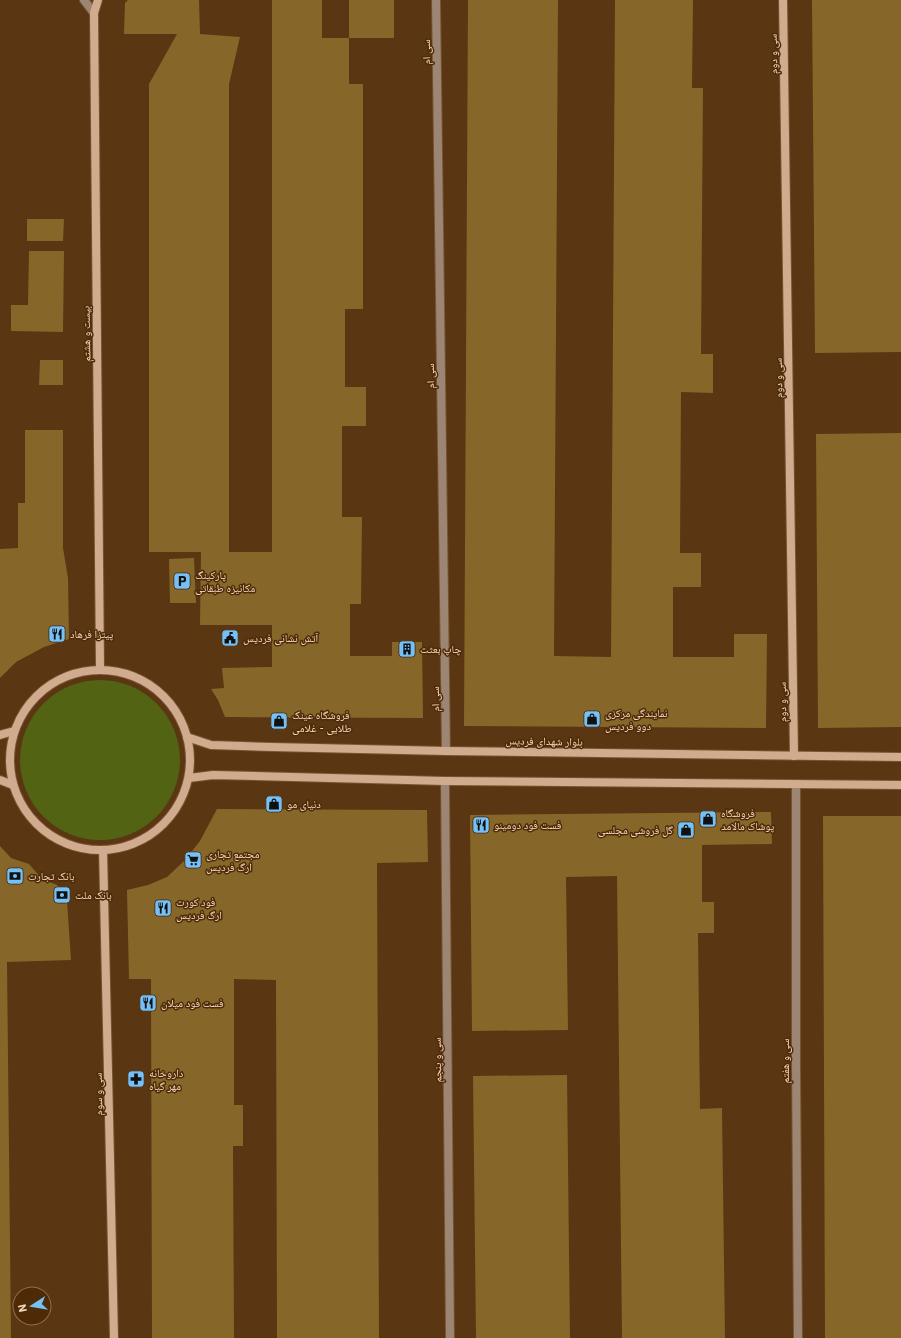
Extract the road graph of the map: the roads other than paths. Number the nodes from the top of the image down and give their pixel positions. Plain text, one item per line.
1 (84, 0) edge
2 (98, 0) edge
3 (436, 0) edge
4 (783, 0) edge
5 (94, 13) junction
6 (100, 668) junction
7 (14, 731) junction
8 (0, 735) edge
9 (188, 737) junction
10 (446, 751) junction
11 (794, 756) junction
12 (901, 757) edge
13 (189, 778) junction
14 (0, 780) edge
15 (445, 781) junction
16 (796, 784) junction
17 (13, 785) junction
18 (901, 785) edge
19 (103, 850) junction
20 (114, 1338) edge
21 (450, 1338) edge
22 (798, 1338) edge

1 - 5 street
2 - 5 main road, بیست و هشتم
3 - 10 street, سی ام
4 - 11 main road, سی و دوم
5 - 6 main road, بیست و هشتم
6 - 7 main road
6 - 9 main road
7 - 8 main road
7 - 17 main road
9 - 10 main road, بلوار شهدای فردیس
9 - 13 main road
10 - 11 main road, بلوار شهدای فردیس
11 - 12 main road, بلوار شهدای فردیس
13 - 15 main road
13 - 19 main road
14 - 17 main road
15 - 16 main road
15 - 21 street, سی و پنجم
16 - 18 main road
16 - 22 street, سی و هفتم
17 - 19 main road
19 - 20 main road, سی و سوم

